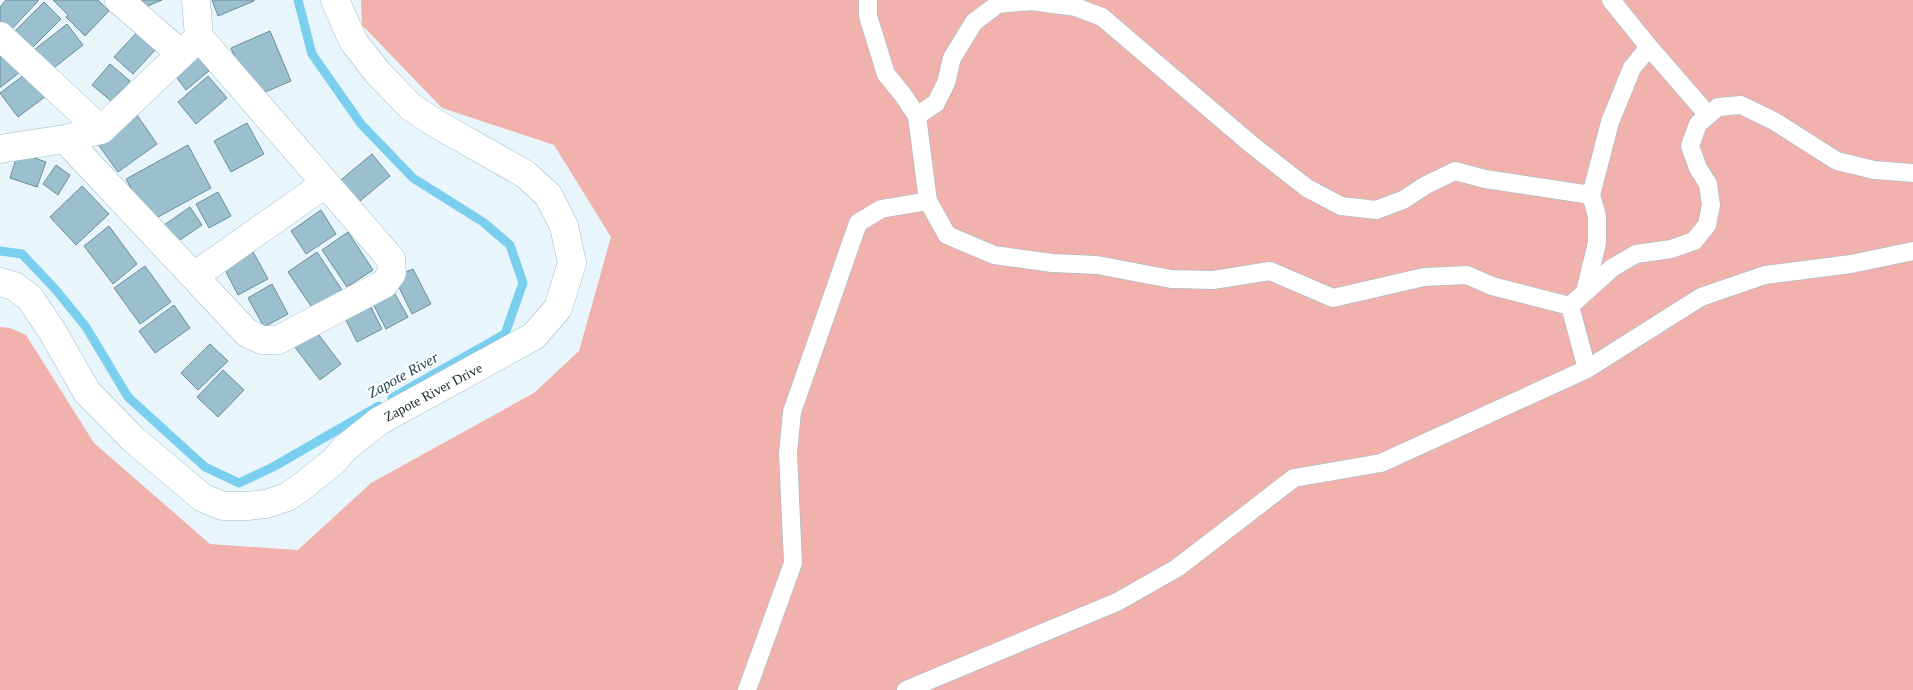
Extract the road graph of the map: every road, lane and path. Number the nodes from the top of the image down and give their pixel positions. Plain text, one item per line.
1 (119, 0) edge
2 (196, 0) edge
3 (335, 0) edge
4 (868, 0) edge
5 (1611, 0) edge
6 (0, 36) edge
7 (190, 45) junction
8 (1649, 47) junction
9 (1708, 115) junction
10 (917, 116) junction
11 (101, 130) junction
12 (65, 139) junction
13 (0, 149) edge
14 (1913, 173) edge
15 (325, 184) junction
16 (1591, 195) junction
17 (928, 201) junction
18 (1913, 251) edge
19 (194, 276) junction
20 (0, 282) edge
21 (1585, 292) junction
22 (1570, 306) junction
23 (1587, 369) junction
24 (747, 690) edge
25 (906, 690) edge

1 - 7 street
2 - 7 street
3 - 20 street, Zapote River Drive
4 - 10 lane
5 - 8 lane
6 - 11 street
7 - 11 street
7 - 15 street
8 - 9 lane
8 - 16 lane
9 - 14 lane
9 - 21 lane
10 - 16 lane
10 - 17 lane
11 - 12 street
12 - 13 street
12 - 19 street
15 - 19 street
15 - 19 street
16 - 21 lane
17 - 22 lane
17 - 24 lane
18 - 23 lane
21 - 22 lane
22 - 23 lane
23 - 25 lane

